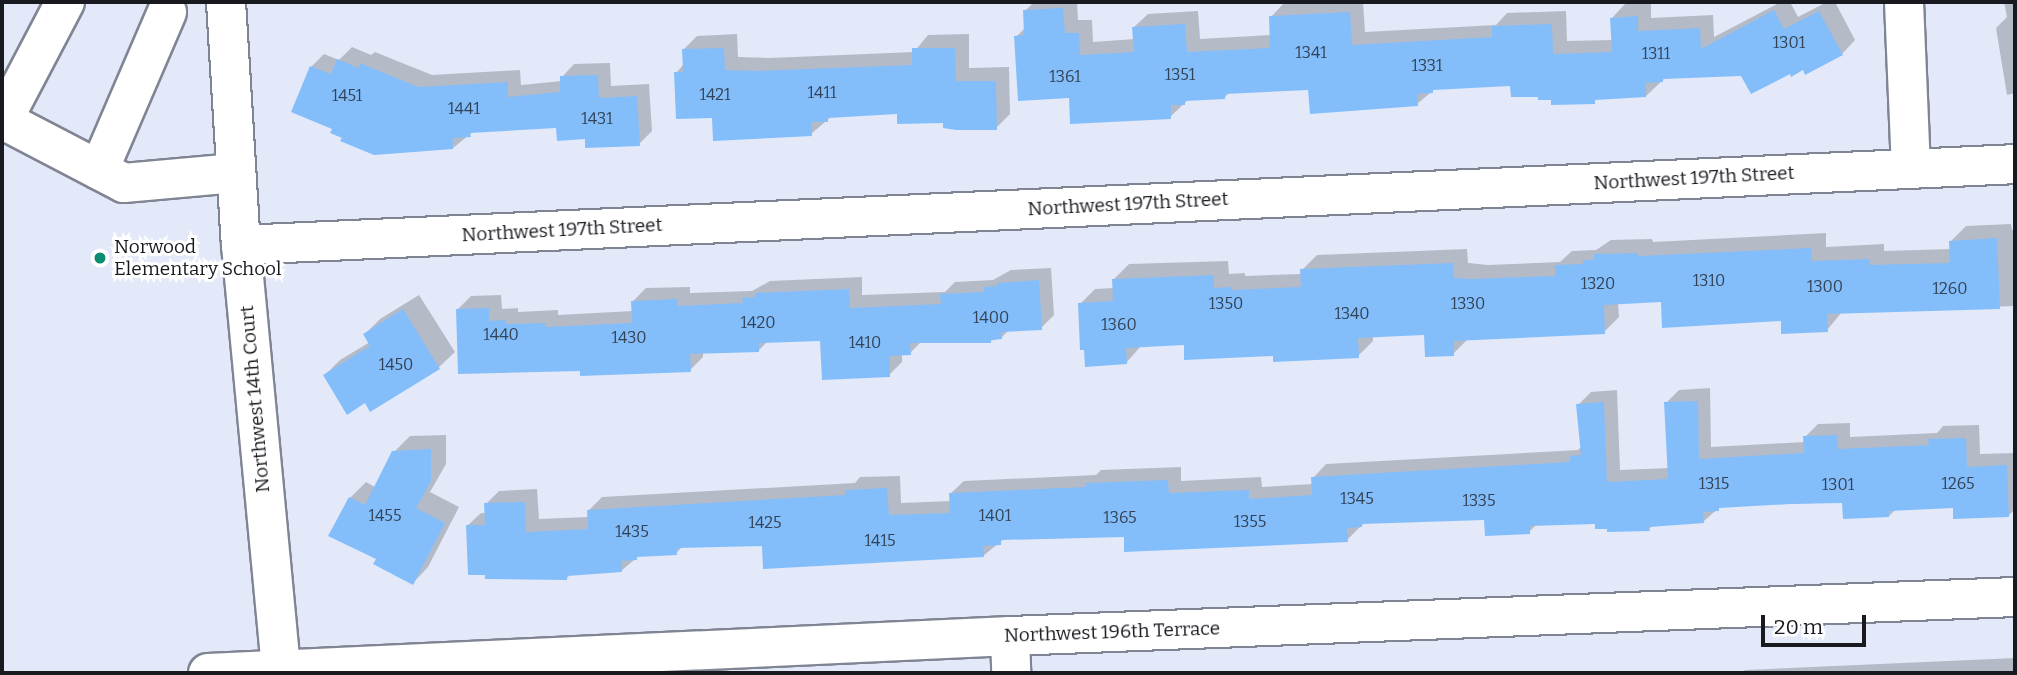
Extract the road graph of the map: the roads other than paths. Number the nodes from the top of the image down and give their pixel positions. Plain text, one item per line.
1 (65, 2) edge
2 (226, 2) edge
3 (1904, 2) edge
4 (167, 12) dead end
5 (2015, 164) edge
6 (1911, 168) junction
7 (99, 170) junction
8 (236, 173) junction
9 (241, 245) junction
10 (2015, 597) edge
11 (1010, 636) junction
12 (609, 663) edge
13 (281, 670) junction
14 (208, 673) edge
15 (1012, 673) edge

1 - 7 street
2 - 8 street, Northwest 14th Court
3 - 6 street
4 - 7 street
5 - 6 street, Northwest 197th Street
6 - 9 street, Northwest 197th Street
7 - 8 street
8 - 9 street, Northwest 14th Court
9 - 13 street, Northwest 14th Court
10 - 11 street, Northwest 196th Terrace
11 - 12 street, Northwest 196th Terrace
11 - 15 street
12 - 13 street, Northwest 196th Terrace
13 - 14 street, Northwest 196th Terrace

